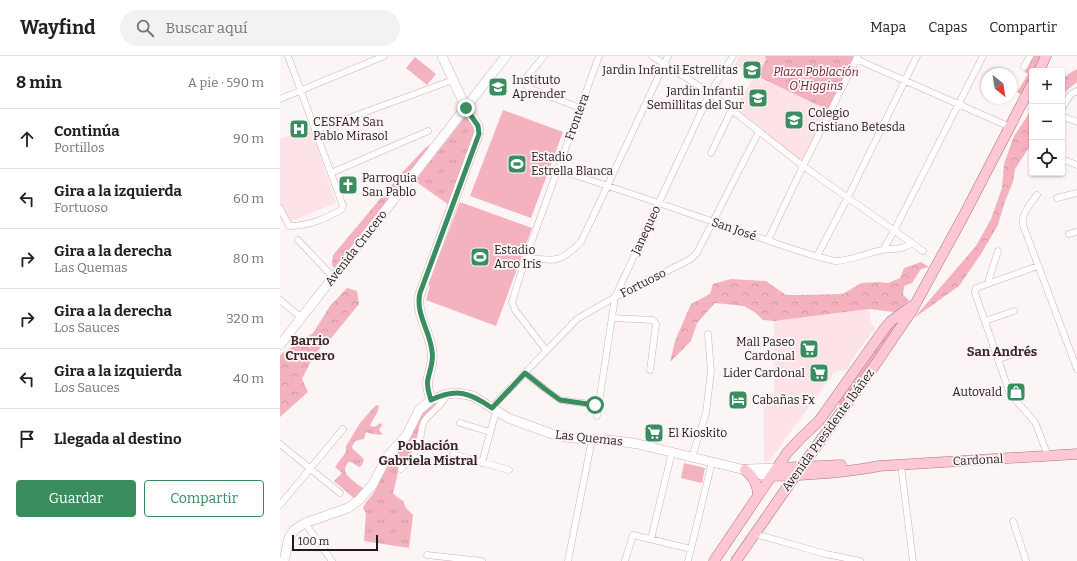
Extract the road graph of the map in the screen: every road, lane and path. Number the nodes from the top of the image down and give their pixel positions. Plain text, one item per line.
1 (288, 56) edge
2 (384, 56) edge
3 (442, 56) edge
4 (506, 56) edge
5 (544, 56) edge
6 (599, 56) edge
7 (652, 56) edge
8 (668, 56) edge
9 (733, 56) edge
10 (917, 56) edge
11 (983, 56) edge
12 (1030, 56) edge
13 (1046, 56) edge
14 (857, 58) edge
15 (665, 64) junction
16 (1024, 67) dead end
17 (1040, 68) edge
18 (453, 80) junction
19 (905, 81) junction
20 (1029, 90) edge
21 (1077, 90) edge
22 (301, 91) junction
23 (710, 93) junction
24 (280, 99) edge
25 (958, 103) junction
26 (1065, 104) edge
27 (466, 108) junction
28 (580, 108) junction
29 (732, 109) junction
30 (1065, 117) edge
31 (1077, 122) edge
32 (1010, 127) junction
33 (316, 130) junction
34 (428, 131) dead end
35 (759, 131) junction
36 (711, 153) dead end
37 (1065, 160) edge
38 (1077, 165) edge
39 (803, 166) junction
40 (558, 170) junction
41 (331, 173) junction
42 (608, 185) junction
43 (1077, 193) edge
44 (1037, 195) dead end
45 (848, 197) junction
46 (1057, 198) dead end
47 (658, 204) junction
48 (280, 208) edge
49 (712, 222) junction
50 (894, 231) junction
51 (1077, 232) edge
52 (1069, 234) dead end
53 (298, 240) dead end
54 (768, 240) junction
55 (912, 243) junction
56 (883, 250) junction
57 (923, 251) dead end
58 (998, 251) dead end
59 (817, 256) junction
60 (526, 257) junction
61 (1038, 266) junction
62 (333, 277) junction
63 (989, 283) junction
64 (615, 297) junction
65 (920, 299) junction
66 (280, 300) edge
67 (1014, 310) dead end
68 (302, 318) junction
69 (612, 318) junction
70 (896, 318) junction
71 (985, 321) junction
72 (901, 328) junction
73 (708, 334) dead end
74 (280, 345) edge
75 (1028, 348) dead end
76 (546, 350) junction
77 (999, 359) junction
78 (1077, 369) edge
79 (650, 370) dead end
80 (525, 373) junction
81 (447, 394) junction
82 (837, 396) junction
83 (431, 400) junction
84 (847, 404) junction
85 (598, 405) junction
86 (494, 409) junction
87 (597, 416) dead end
88 (460, 423) dead end
89 (343, 429) dead end
90 (490, 432) junction
91 (801, 438) junction
92 (592, 439) junction
93 (280, 444) edge
94 (815, 448) junction
95 (672, 452) junction
96 (453, 454) dead end
97 (1077, 454) edge
98 (1048, 456) junction
99 (692, 457) junction
100 (712, 462) junction
101 (482, 463) junction
102 (901, 465) junction
103 (878, 466) junction
104 (802, 467) junction
105 (310, 468) junction
106 (401, 469) dead end
107 (508, 470) dead end
108 (745, 470) junction
109 (774, 472) junction
110 (814, 474) junction
111 (795, 476) junction
112 (340, 493) dead end
113 (782, 494) junction
114 (755, 501) junction
115 (280, 505) edge
116 (767, 516) junction
117 (1013, 521) dead end
118 (305, 523) junction
119 (755, 534) junction
120 (651, 539) junction
121 (691, 549) junction
122 (427, 555) dead end
123 (283, 560) edge
124 (332, 561) edge
125 (482, 561) edge
126 (568, 561) edge
127 (625, 561) edge
128 (688, 561) edge
129 (714, 561) edge
130 (736, 561) edge
131 (860, 561) edge
132 (913, 561) edge
133 (1026, 561) edge

1 - 22 street
2 - 22 street
3 - 18 main road
4 - 27 main road, Avenida Crucero
5 - 28 street
6 - 28 street, Frontera
7 - 15 street
8 - 15 street
9 - 23 street, Janequeo
10 - 19 street
11 - 25 street
12 - 16 street
13 - 17 main road
14 - 19 street
14 - 39 street
15 - 23 street
15 - 42 street
18 - 27 main road
18 - 33 street
19 - 25 street
19 - 45 street
20 - 32 main road, Avenida Presidente Ibáñez
21 - 26 street
22 - 24 street
22 - 33 street
23 - 29 street
23 - 47 street, Janequeo
25 - 32 street
25 - 50 street
27 - 62 main road, Avenida Crucero
27 - 83 main road
28 - 40 street, Frontera
29 - 35 street
29 - 36 street
30 - 31 street
32 - 65 main road, Avenida Presidente Ibáñez
33 - 41 street
34 - 41 street
35 - 39 street
35 - 49 street, Fortuoso
37 - 38 street
39 - 45 street
39 - 54 street
40 - 42 street, San José
40 - 60 street, Frontera
41 - 48 street
42 - 47 street, San José
42 - 60 street
43 - 46 street
44 - 61 street
45 - 50 street
45 - 59 street
47 - 49 street, San José
47 - 64 street, Janequeo
49 - 54 street, San José
49 - 64 street, Fortuoso
50 - 55 street
50 - 56 street
51 - 52 street
53 - 62 street
54 - 59 street, San José
55 - 56 street, San José
55 - 57 street
56 - 59 street, San José
58 - 63 street
60 - 76 street, Frontera
61 - 63 street
61 - 78 street
62 - 68 main road, Avenida Crucero
63 - 71 street
64 - 69 street, Janequeo
64 - 76 street, Fortuoso
65 - 70 main road, Avenida Presidente Ibáñez
65 - 72 main road, Avenida Presidente Ibáñez
66 - 68 street
67 - 71 street
68 - 74 main road, Avenida Crucero
69 - 79 street
69 - 85 street, Janequeo
70 - 72 main road
70 - 82 main road, Avenida Presidente Ibáñez
71 - 77 street
72 - 84 main road, Avenida Presidente Ibáñez
73 - 99 street
75 - 77 street
76 - 80 street, Fortuoso
77 - 98 street
80 - 85 street
80 - 86 street, Fortuoso
81 - 83 main road, Las Quemas
81 - 86 main road, Las Quemas
81 - 106 street
82 - 84 main road
82 - 91 main road, Avenida Presidente Ibáñez
83 - 118 main road, Las Quemas
84 - 94 main road, Avenida Presidente Ibáñez
85 - 87 street, Janequeo
86 - 90 street
86 - 92 main road, Las Quemas
88 - 90 street
89 - 105 street
90 - 101 street
91 - 94 main road
91 - 109 main road, Avenida Presidente Ibáñez
92 - 95 main road, Las Quemas
92 - 126 street
93 - 105 street
94 - 104 main road, Avenida Presidente Ibáñez
95 - 99 main road, Las Quemas
95 - 120 street
96 - 101 street
97 - 98 main road, Cardonal
98 - 102 main road, Cardonal
99 - 100 main road, Las Quemas
100 - 108 main road, Las Quemas
100 - 121 street
101 - 107 street
102 - 103 main road, Cardonal
102 - 132 street
103 - 104 main road, Cardonal
103 - 110 main road, Cardonal
104 - 109 main road, Cardonal
104 - 111 main road, Avenida Presidente Ibáñez
105 - 112 street
105 - 115 street
108 - 109 main road, Las Quemas
108 - 114 main road
109 - 111 main road, Cardonal
109 - 114 main road, Avenida Presidente Ibáñez
110 - 111 main road, Cardonal
110 - 113 main road
111 - 113 main road, Avenida Presidente Ibáñez
113 - 116 main road, Avenida Presidente Ibáñez
114 - 116 main road
114 - 129 main road, Avenida Presidente Ibáñez
116 - 119 main road, Avenida Presidente Ibáñez
117 - 133 street
118 - 123 main road, Las Quemas
118 - 124 street
119 - 130 main road, Avenida Presidente Ibáñez
119 - 131 street
120 - 121 street
120 - 127 street
121 - 128 street
122 - 125 street

